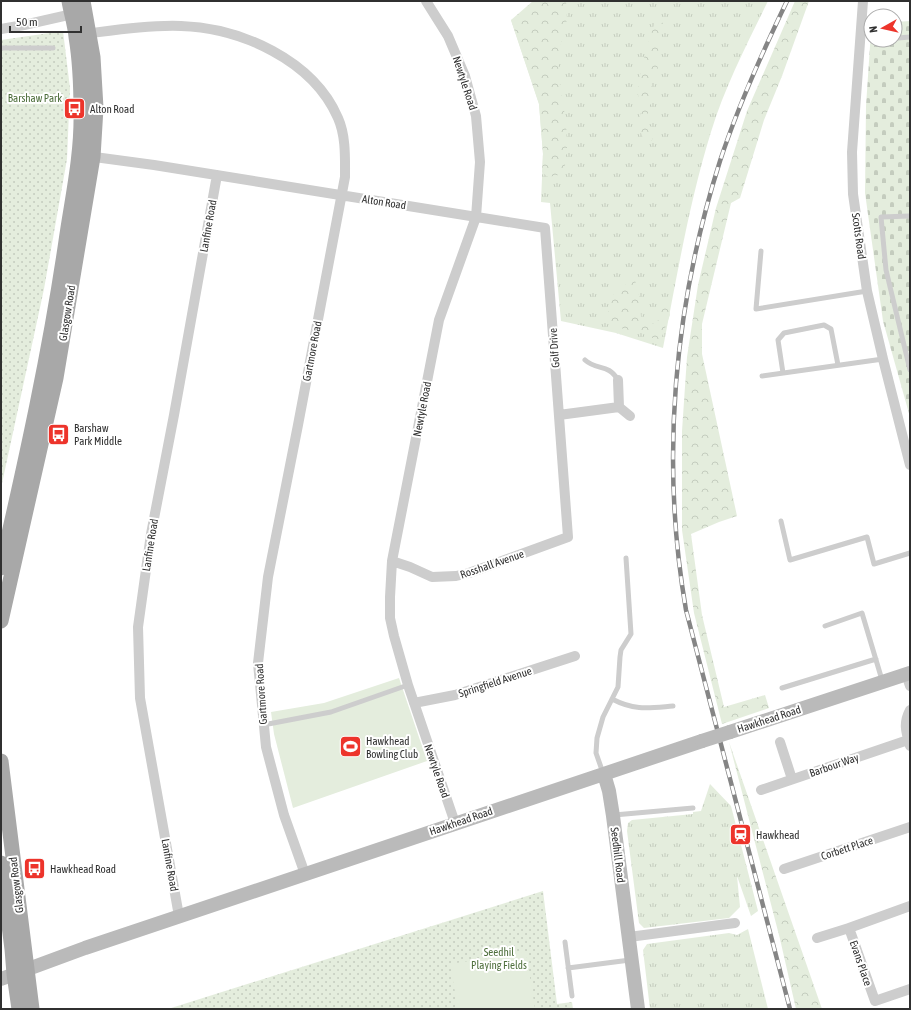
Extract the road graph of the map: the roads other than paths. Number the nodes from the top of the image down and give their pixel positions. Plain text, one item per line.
1 (426, 1) edge
2 (863, 1) edge
3 (77, 7) edge
4 (1, 29) edge
5 (83, 34) junction
6 (1, 48) edge
7 (53, 48) dead end
8 (86, 156) junction
9 (217, 175) junction
10 (342, 195) junction
11 (910, 216) edge
12 (476, 217) junction
13 (761, 251) dead end
14 (867, 291) junction
15 (908, 356) edge
16 (883, 359) junction
17 (585, 360) dead end
18 (838, 365) junction
19 (910, 370) edge
20 (783, 373) junction
21 (762, 376) dead end
22 (618, 380) joint
23 (619, 407) junction
24 (559, 414) junction
25 (630, 416) dead end
26 (910, 465) edge
27 (781, 521) dead end
28 (568, 537) joint
29 (910, 553) edge
30 (626, 558) dead end
31 (392, 561) junction
32 (1, 568) edge
33 (4, 596) edge
34 (1, 621) edge
35 (825, 626) dead end
36 (575, 656) dead end
37 (876, 659) junction
38 (909, 678) edge
39 (883, 681) junction
40 (408, 685) junction
41 (782, 688) dead end
42 (612, 699) junction
43 (414, 703) junction
44 (674, 706) dead end
45 (910, 710) edge
46 (263, 725) junction
47 (780, 742) dead end
48 (909, 743) edge
49 (1, 761) edge
50 (604, 774) junction
51 (792, 779) junction
52 (761, 790) dead end
53 (693, 808) dead end
54 (613, 816) junction
55 (455, 823) junction
56 (910, 827) edge
57 (1, 863) edge
58 (784, 869) dead end
59 (305, 874) junction
60 (910, 906) edge
61 (180, 916) junction
62 (735, 923) dead end
63 (849, 928) junction
64 (629, 937) junction
65 (817, 938) dead end
66 (565, 942) dead end
67 (631, 960) junction
68 (568, 968) junction
69 (14, 974) edge
70 (910, 989) edge
71 (572, 996) dead end
72 (876, 1005) edge
73 (19, 1009) edge
74 (32, 1009) edge
75 (638, 1009) edge

1 - 12 street, Newtyle Road
2 - 14 street, Scotts Road
3 - 4 street
3 - 5 main road, Glasgow Road
5 - 8 main road, Glasgow Road
5 - 10 street, Gartmore Road
6 - 7 lane
8 - 9 street, Alton Road
8 - 32 main road, Glasgow Road
8 - 33 main road, Glasgow Road
9 - 10 street, Alton Road
9 - 61 street, Lanfine Road
10 - 12 street, Alton Road
10 - 46 street, Gartmore Road
11 - 15 lane
12 - 24 street, Golf Drive
12 - 31 street, Newtyle Road
13 - 14 lane
14 - 16 street, Scotts Road
15 - 19 lane
16 - 18 lane
16 - 26 street, Scotts Road
17 - 22 lane
18 - 20 lane
18 - 20 lane
20 - 21 lane
22 - 23 street
23 - 24 street
23 - 25 street
24 - 28 street, Golf Drive
27 - 29 lane
28 - 31 street, Rosshall Avenue
30 - 42 lane
31 - 40 street, Newtyle Road
33 - 34 main road, Glasgow Road
35 - 37 lane
36 - 43 street, Springfield Avenue
37 - 39 lane
37 - 41 lane
38 - 39 street, Hawkhead Road
39 - 50 street, Hawkhead Road, bridge
40 - 43 street, Newtyle Road
40 - 46 lane
42 - 44 lane
42 - 50 lane
43 - 55 street, Newtyle Road
45 - 48 street
46 - 59 street, Gartmore Road
47 - 51 street
48 - 51 street, Barbour Way
49 - 69 main road, Glasgow Road
50 - 54 street, Seedhill Road
50 - 55 street, Hawkhead Road
51 - 52 street, Barbour Way
53 - 54 lane
54 - 64 street, Seedhill Road
55 - 59 street, Hawkhead Road
56 - 58 street, Corbett Place
57 - 69 main road, Glasgow Road
59 - 61 street, Hawkhead Road
60 - 63 street, Evans Place
61 - 69 street, Hawkhead Road
62 - 64 street
63 - 65 street
63 - 72 street, Evans Place
64 - 67 street, Seedhill Road
66 - 68 lane
67 - 68 lane
67 - 75 street, Seedhill Road
68 - 71 lane
69 - 73 main road, Glasgow Road
69 - 74 main road, Glasgow Road
70 - 72 street, Evans Place

